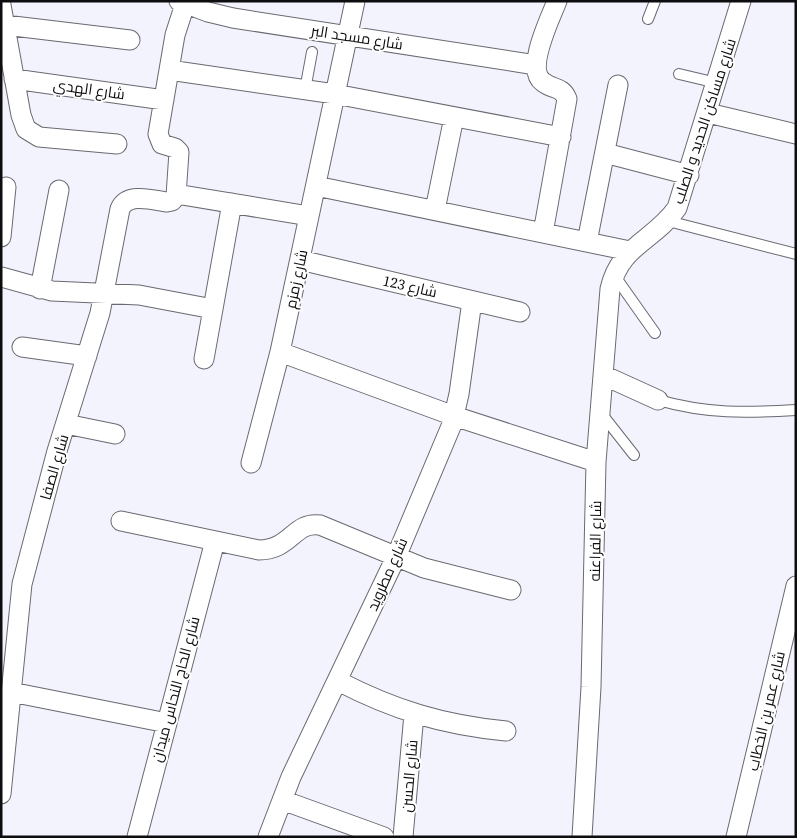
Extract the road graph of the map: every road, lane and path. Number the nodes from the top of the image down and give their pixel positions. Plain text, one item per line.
1 (355, 1) edge
2 (557, 1) edge
3 (655, 1) edge
4 (742, 1) edge
5 (183, 2) edge
6 (1, 5) edge
7 (648, 19) dead end
8 (5, 25) junction
9 (348, 35) junction
10 (130, 40) dead end
11 (312, 52) dead end
12 (536, 66) junction
13 (168, 70) junction
14 (679, 74) dead end
15 (14, 79) junction
16 (717, 83) junction
17 (618, 85) dead end
18 (306, 90) junction
19 (335, 94) junction
20 (164, 100) junction
21 (708, 113) junction
22 (454, 117) junction
23 (796, 134) edge
24 (561, 137) junction
25 (117, 144) dead end
26 (605, 153) junction
27 (689, 175) junction
28 (316, 186) junction
29 (6, 187) dead end
30 (59, 190) dead end
31 (176, 194) junction
32 (232, 203) junction
33 (435, 210) junction
34 (309, 216) junction
35 (668, 221) junction
36 (543, 233) junction
37 (1, 237) edge
38 (587, 242) junction
39 (630, 251) junction
40 (796, 254) edge
41 (300, 260) junction
42 (614, 275) junction
43 (1, 277) edge
44 (40, 289) junction
45 (105, 294) junction
46 (472, 301) junction
47 (213, 309) junction
48 (520, 312) dead end
49 (655, 333) dead end
50 (22, 347) dead end
51 (280, 352) junction
52 (87, 356) junction
53 (204, 359) dead end
54 (604, 375) junction
55 (658, 400) joint
56 (796, 410) edge
57 (600, 412) junction
58 (454, 416) junction
59 (66, 424) junction
60 (115, 434) dead end
61 (634, 455) dead end
62 (596, 462) junction
63 (251, 464) dead end
64 (121, 521) dead end
65 (215, 541) junction
66 (396, 557) junction
67 (796, 586) edge
68 (511, 590) dead end
69 (338, 681) junction
70 (11, 692) junction
71 (414, 714) junction
72 (167, 723) junction
73 (506, 731) dead end
74 (1, 794) edge
75 (282, 800) junction
76 (137, 837) edge
77 (268, 837) edge
78 (384, 837) edge
79 (403, 837) edge
80 (582, 837) edge
81 (736, 837) edge

1 - 9 street, شارع زمزم
2 - 12 street
3 - 7 lane
4 - 16 street, شارع مساكن الحديد و الصلب
5 - 9 street, شارع مسجد البر
5 - 13 street
6 - 8 street
8 - 10 street
8 - 15 street
9 - 12 street, شارع مسجد البر
9 - 19 street, شارع زمزم
11 - 18 lane
12 - 24 street
13 - 18 street
13 - 20 street
14 - 16 lane
15 - 20 street, شارع الهدي
15 - 25 street
16 - 21 street, شارع مساكن الحديد و الصلب
17 - 26 street
18 - 19 street
19 - 22 street
19 - 28 street, شارع زمزم
20 - 31 street
21 - 23 street
21 - 27 street, شارع مساكن الحديد و الصلب
22 - 24 street
22 - 33 street
24 - 36 street
26 - 27 street
26 - 38 street
27 - 35 street, شارع مساكن الحديد و الصلب
28 - 33 street
28 - 34 street, شارع زمزم
29 - 37 street
30 - 44 street
31 - 32 street
31 - 45 street, شارع الصفا
32 - 34 street
32 - 47 street
33 - 36 street
34 - 41 street, شارع زمزم
35 - 39 street, شارع مساكن الحديد و الصلب
35 - 40 lane
36 - 38 street
38 - 39 street
39 - 42 street, شارع الفراعنه
41 - 46 street, شارع 123
41 - 51 street, شارع زمزم
42 - 49 lane
42 - 54 street, شارع الفراعنه
43 - 44 street
44 - 45 street
45 - 47 street
45 - 52 street, شارع الصفا
46 - 48 street, شارع 123
46 - 58 street, شارع مطرويد
47 - 53 street
50 - 52 street
51 - 58 street
51 - 63 street, شارع زمزم
52 - 59 street, شارع الصفا
54 - 55 street
54 - 57 street, شارع الفراعنه
55 - 56 lane
57 - 61 lane
57 - 62 street, شارع الفراعنه
58 - 62 street
58 - 66 street, شارع مطرويد
59 - 60 street
59 - 70 street, شارع الصفا
62 - 80 street, شارع الفراعنه
64 - 65 street
65 - 66 street
65 - 72 street, شارع الحاج النحاس ميدان
66 - 68 street
66 - 69 street, شارع مطرويد
67 - 81 street, شارع عمر بن الخطاب
69 - 71 street
69 - 75 street, شارع مطرويد
70 - 72 street
70 - 74 street, شارع الصفا
71 - 73 street
71 - 79 street, شارع الحسن
72 - 76 street, شارع الحاج النحاس ميدان
75 - 77 street, شارع مطرويد
75 - 78 street

